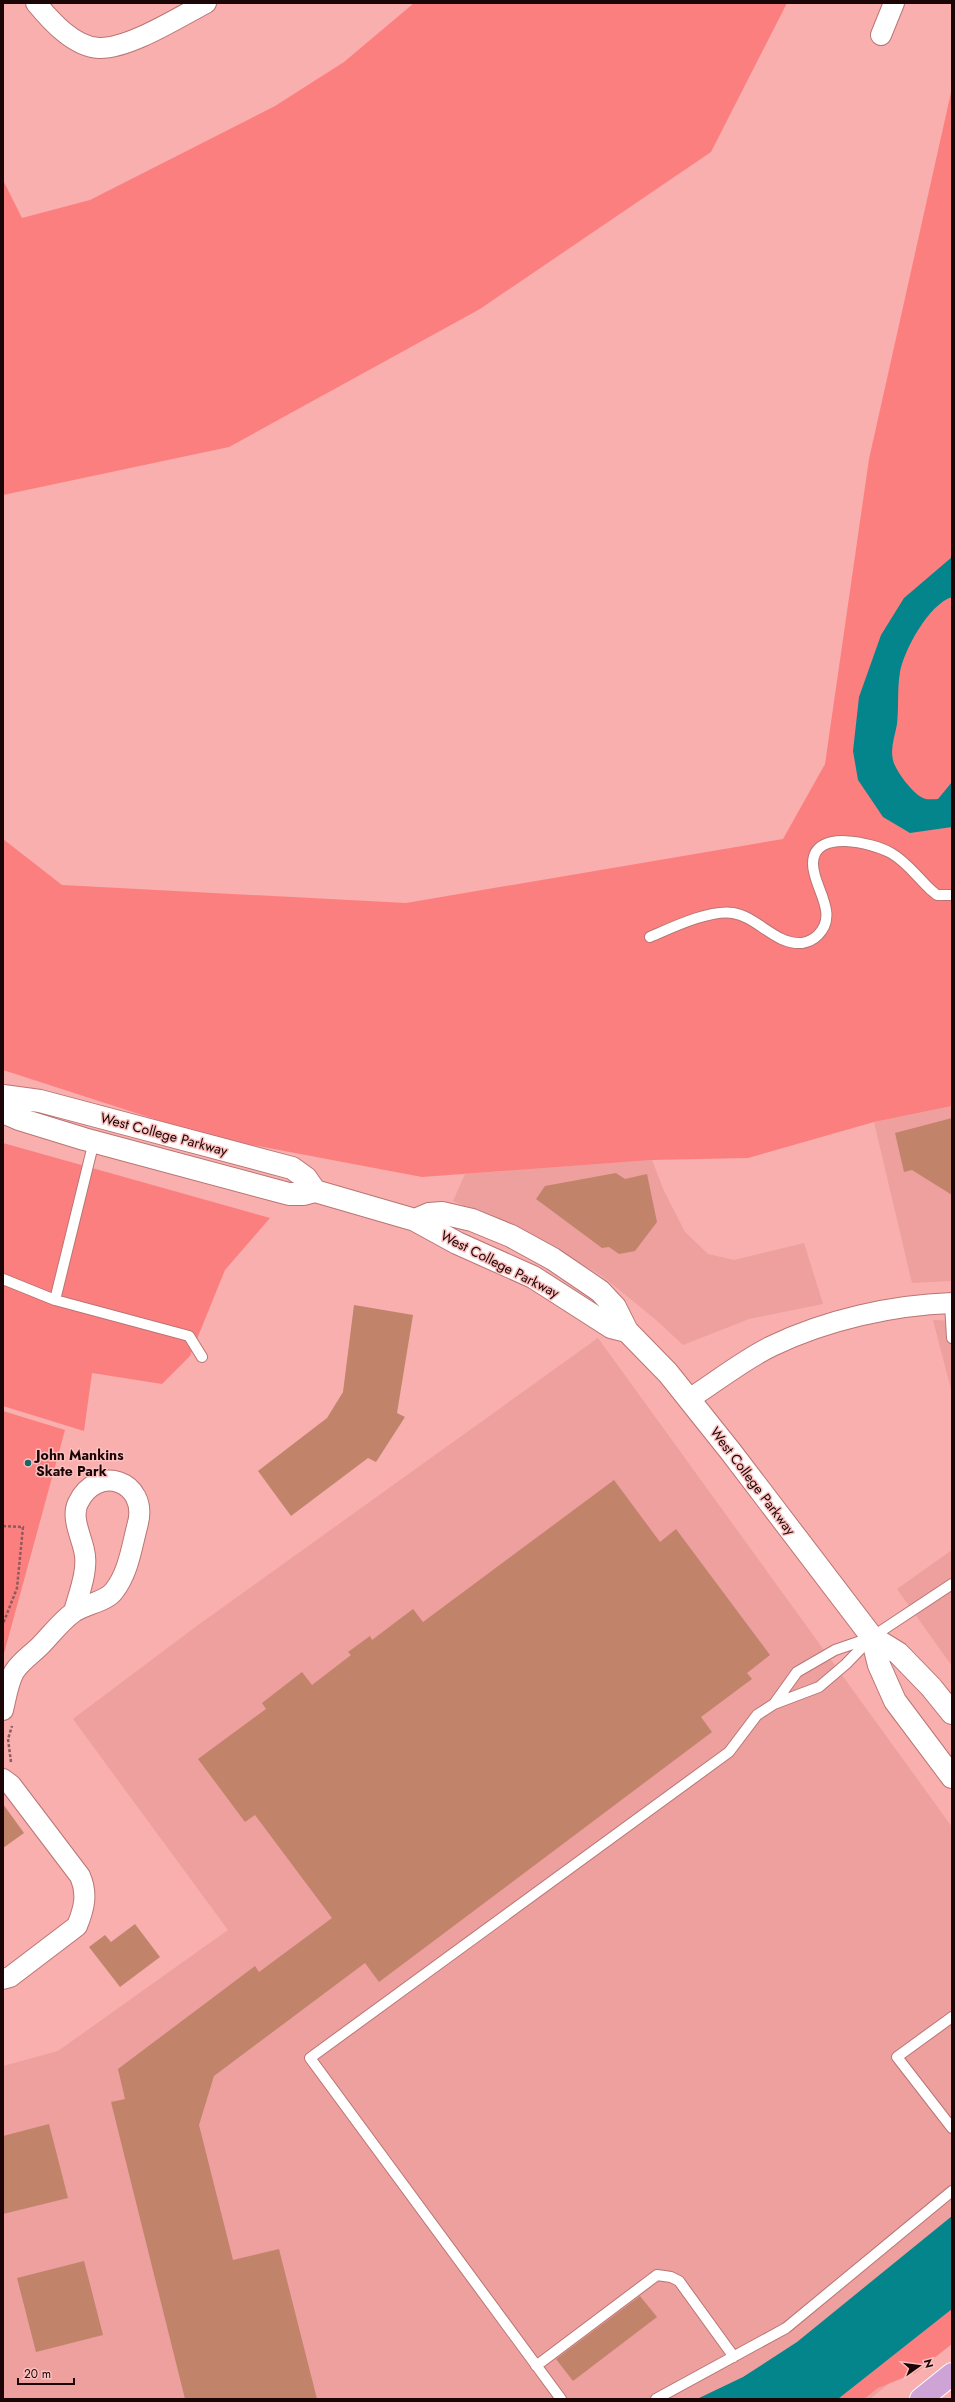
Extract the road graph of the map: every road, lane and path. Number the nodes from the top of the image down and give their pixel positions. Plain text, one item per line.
1 (36, 3) edge
2 (206, 3) edge
3 (894, 3) edge
4 (880, 35) dead end
5 (952, 895) edge
6 (650, 938) dead end
7 (3, 1096) edge
8 (3, 1112) edge
9 (94, 1141) junction
10 (315, 1191) junction
11 (3, 1279) edge
12 (55, 1300) junction
13 (951, 1303) edge
14 (952, 1338) edge
15 (202, 1357) dead end
16 (689, 1399) junction
17 (3, 1526) edge
18 (952, 1584) edge
19 (74, 1612) junction
20 (3, 1624) edge
21 (872, 1637) junction
22 (774, 1704) junction
23 (3, 1710) edge
24 (952, 1713) edge
25 (952, 1777) edge
26 (3, 1779) edge
27 (3, 1979) edge
28 (952, 2017) edge
29 (952, 2128) edge
30 (952, 2191) edge
31 (734, 2357) junction
32 (536, 2366) junction
33 (952, 2374) edge
34 (561, 2399) edge
35 (656, 2399) edge
36 (921, 2399) edge

1 - 2 street
3 - 4 street
5 - 6 lane
7 - 10 street, West College Parkway
8 - 9 street, West College Parkway
9 - 10 street, West College Parkway
9 - 12 lane
10 - 16 street, West College Parkway
11 - 12 lane
12 - 15 lane
13 - 14 lane
13 - 16 street
16 - 21 street, West College Parkway
17 - 20 path
18 - 21 lane
19 - 19 street
19 - 23 street
21 - 22 lane
21 - 22 lane
21 - 24 street, West College Parkway
21 - 25 street, West College Parkway
22 - 32 lane
26 - 27 street
28 - 29 lane
30 - 31 lane
31 - 32 lane
31 - 35 lane
32 - 34 lane
33 - 36 main road

